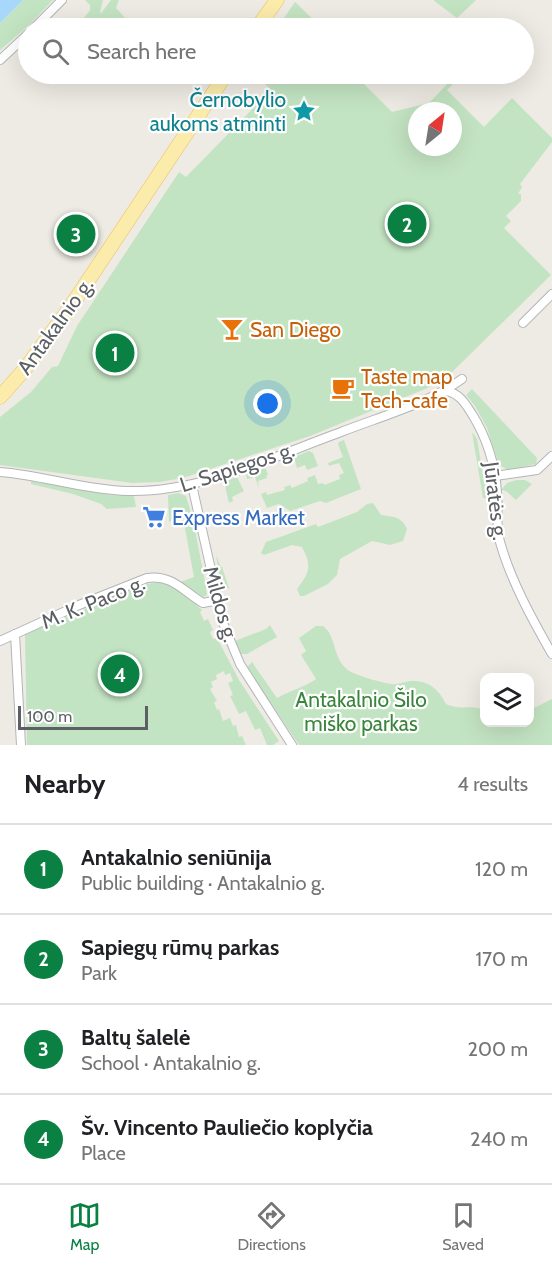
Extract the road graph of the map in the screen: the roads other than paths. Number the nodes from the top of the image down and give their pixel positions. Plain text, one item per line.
1 (62, 0) edge
2 (277, 0) edge
3 (44, 18) edge
4 (264, 18) edge
5 (18, 43) edge
6 (0, 60) edge
7 (219, 84) edge
8 (552, 294) edge
9 (523, 323) dead end
10 (462, 379) dead end
11 (446, 391) junction
12 (0, 397) edge
13 (552, 456) edge
14 (0, 472) edge
15 (495, 476) junction
16 (192, 485) junction
17 (218, 600) junction
18 (15, 634) junction
19 (0, 641) edge
20 (552, 654) edge
21 (21, 745) edge
22 (292, 745) edge

1 - 3 street
2 - 4 main road
5 - 6 street
7 - 12 main road, Antakalnio g.
8 - 9 street
10 - 11 street, L. Sapiegos g.
11 - 15 street, Jūratės g.
11 - 16 street, L. Sapiegos g.
13 - 15 street
14 - 16 street, L. Sapiegos g.
15 - 20 street, Jūratės g.
16 - 17 street, Mildos g.
17 - 18 street, M. K. Paco g.
17 - 22 street, Mildos g.
18 - 19 street, M. K. Paco g.
18 - 21 street

